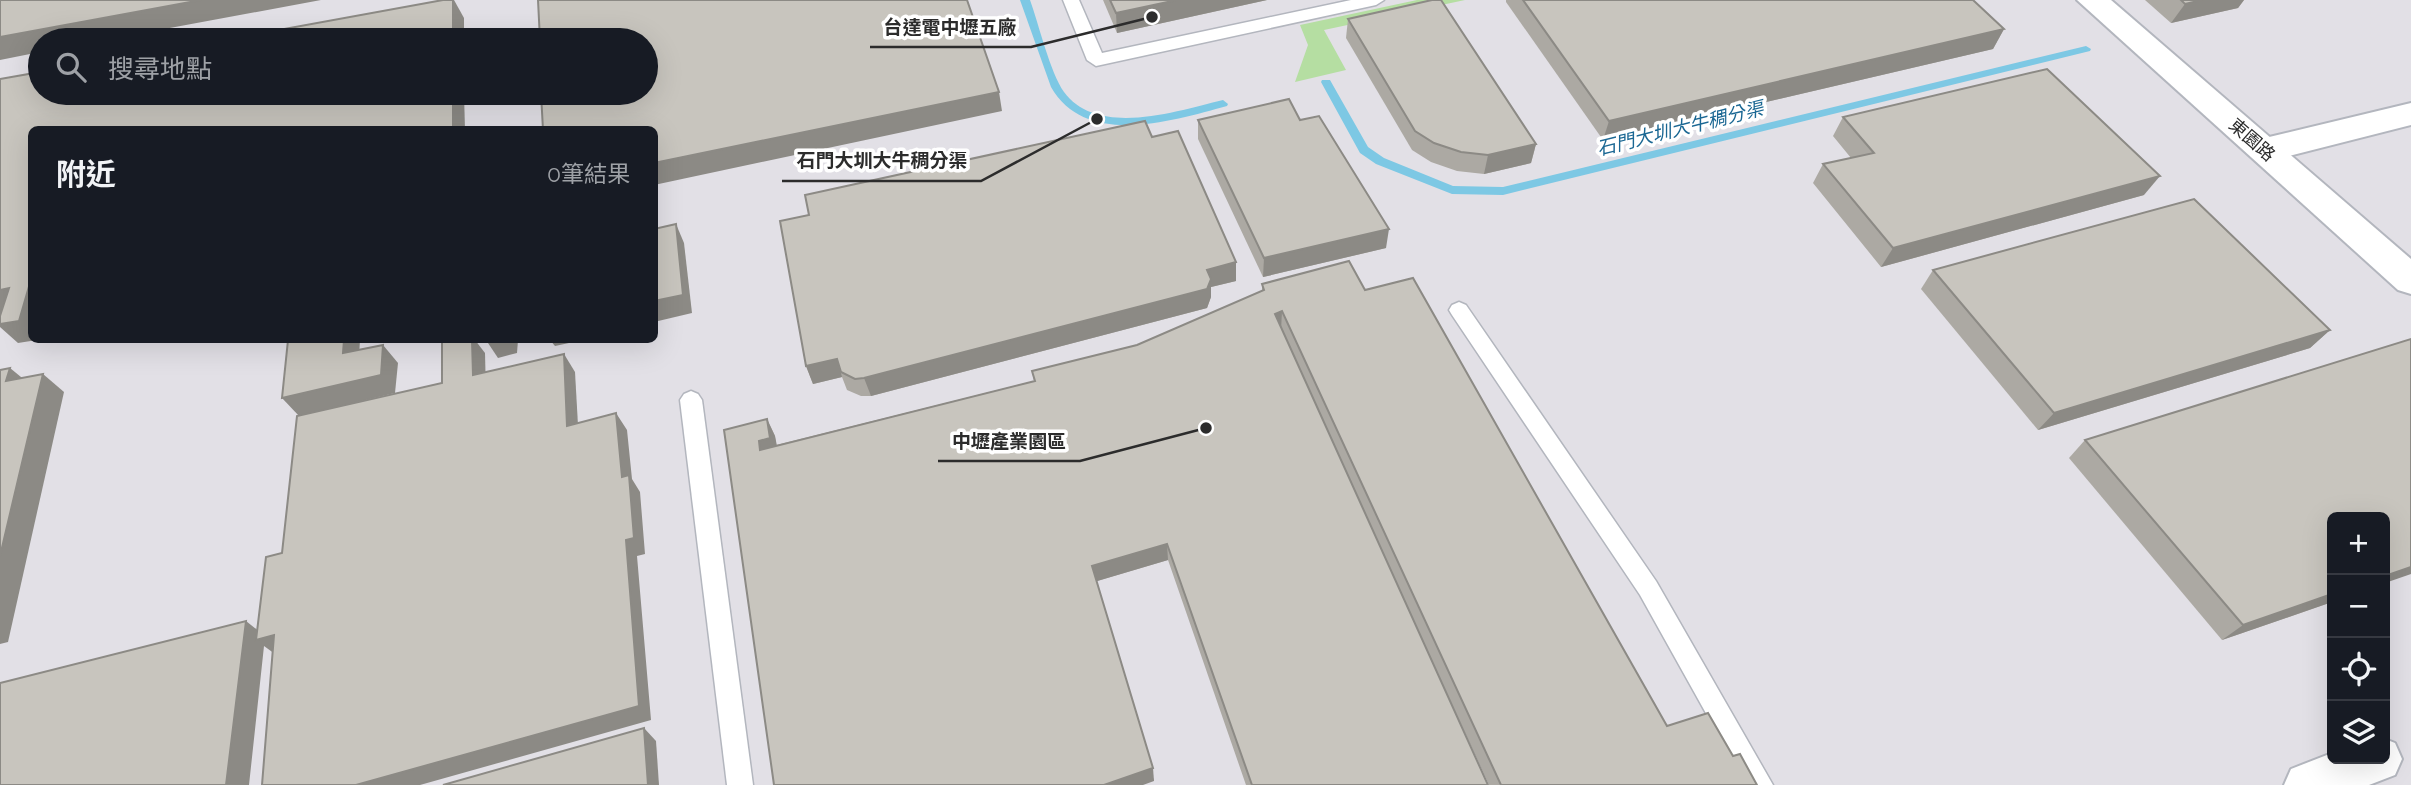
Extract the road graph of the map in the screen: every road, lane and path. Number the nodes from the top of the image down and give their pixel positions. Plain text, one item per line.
1 (1071, 0) edge
2 (1376, 0) edge
3 (2092, 0) edge
4 (2411, 114) edge
5 (2265, 150) junction
6 (2411, 280) edge
7 (1460, 310) dead end
8 (691, 400) dead end
9 (2411, 747) edge
10 (2390, 755) edge
11 (2365, 764) edge
12 (740, 785) edge
13 (1760, 785) edge
14 (2307, 785) edge

1 - 2 lane
3 - 5 street, 東園路
4 - 5 street
5 - 6 street, 東園路
7 - 13 lane
8 - 12 lane
9 - 10 street
11 - 14 street

